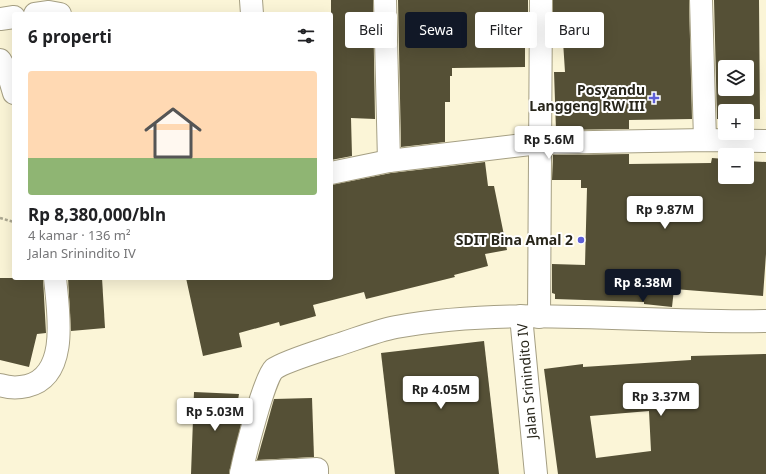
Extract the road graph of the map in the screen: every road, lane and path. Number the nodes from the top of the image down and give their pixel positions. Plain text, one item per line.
1 (251, 0) edge
2 (385, 0) edge
3 (540, 0) edge
4 (701, 0) edge
5 (252, 12) edge
6 (12, 17) edge
7 (0, 19) edge
8 (0, 60) edge
9 (12, 86) edge
10 (705, 140) junction
11 (766, 142) edge
12 (540, 143) junction
13 (390, 161) junction
14 (333, 173) edge
15 (0, 218) edge
16 (12, 221) edge
17 (54, 280) edge
18 (530, 317) junction
19 (766, 321) edge
20 (0, 385) edge
21 (241, 473) edge
22 (317, 474) edge
23 (536, 474) edge

1 - 5 street
2 - 13 street
3 - 12 street
4 - 10 street
6 - 7 street
8 - 9 street
10 - 11 street
10 - 12 street
12 - 13 street
12 - 18 street
13 - 14 street
15 - 16 path
17 - 20 street
18 - 19 street, Jalan Srinindito IV
18 - 21 street
18 - 23 street, Jalan Srinindito IV
21 - 22 street

